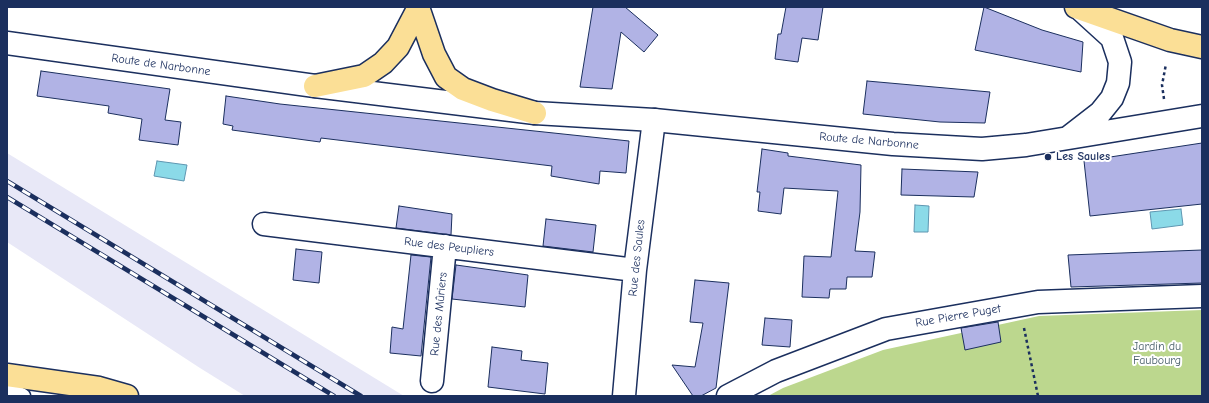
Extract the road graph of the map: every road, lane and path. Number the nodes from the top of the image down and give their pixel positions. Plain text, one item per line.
1 (419, 8) edge
2 (1078, 8) edge
3 (1170, 40) junction
4 (7, 43) edge
5 (1202, 47) edge
6 (315, 86) junction
7 (535, 113) junction
8 (1202, 116) edge
9 (654, 120) junction
10 (1168, 121) junction
11 (1067, 139) junction
12 (264, 224) dead end
13 (445, 246) junction
14 (635, 270) junction
15 (1202, 296) edge
16 (1019, 306) junction
17 (7, 374) edge
18 (432, 381) dead end
19 (7, 384) edge
20 (23, 396) edge
21 (127, 396) edge
22 (624, 396) edge
23 (728, 396) edge
24 (1038, 396) edge

1 - 6 main road, Route de Narbonne
1 - 7 main road, Route de Narbonne
2 - 3 main road
2 - 11 main road
3 - 5 main road
3 - 10 path
4 - 6 main road, Route de Narbonne
6 - 7 main road, Route de Narbonne
7 - 9 main road, Route de Narbonne
8 - 10 main road, Route de Narbonne
9 - 11 main road, Route de Narbonne
9 - 14 main road, Rue des Saules
10 - 11 main road, Route de Narbonne
12 - 13 main road, Rue des Peupliers
13 - 14 main road, Rue des Peupliers
13 - 18 main road, Rue des Mûriers
14 - 22 main road, Rue des Saules
15 - 16 main road, Rue Pierre Puget
16 - 23 main road, Rue Pierre Puget
16 - 24 path
17 - 21 main road
19 - 20 lane

